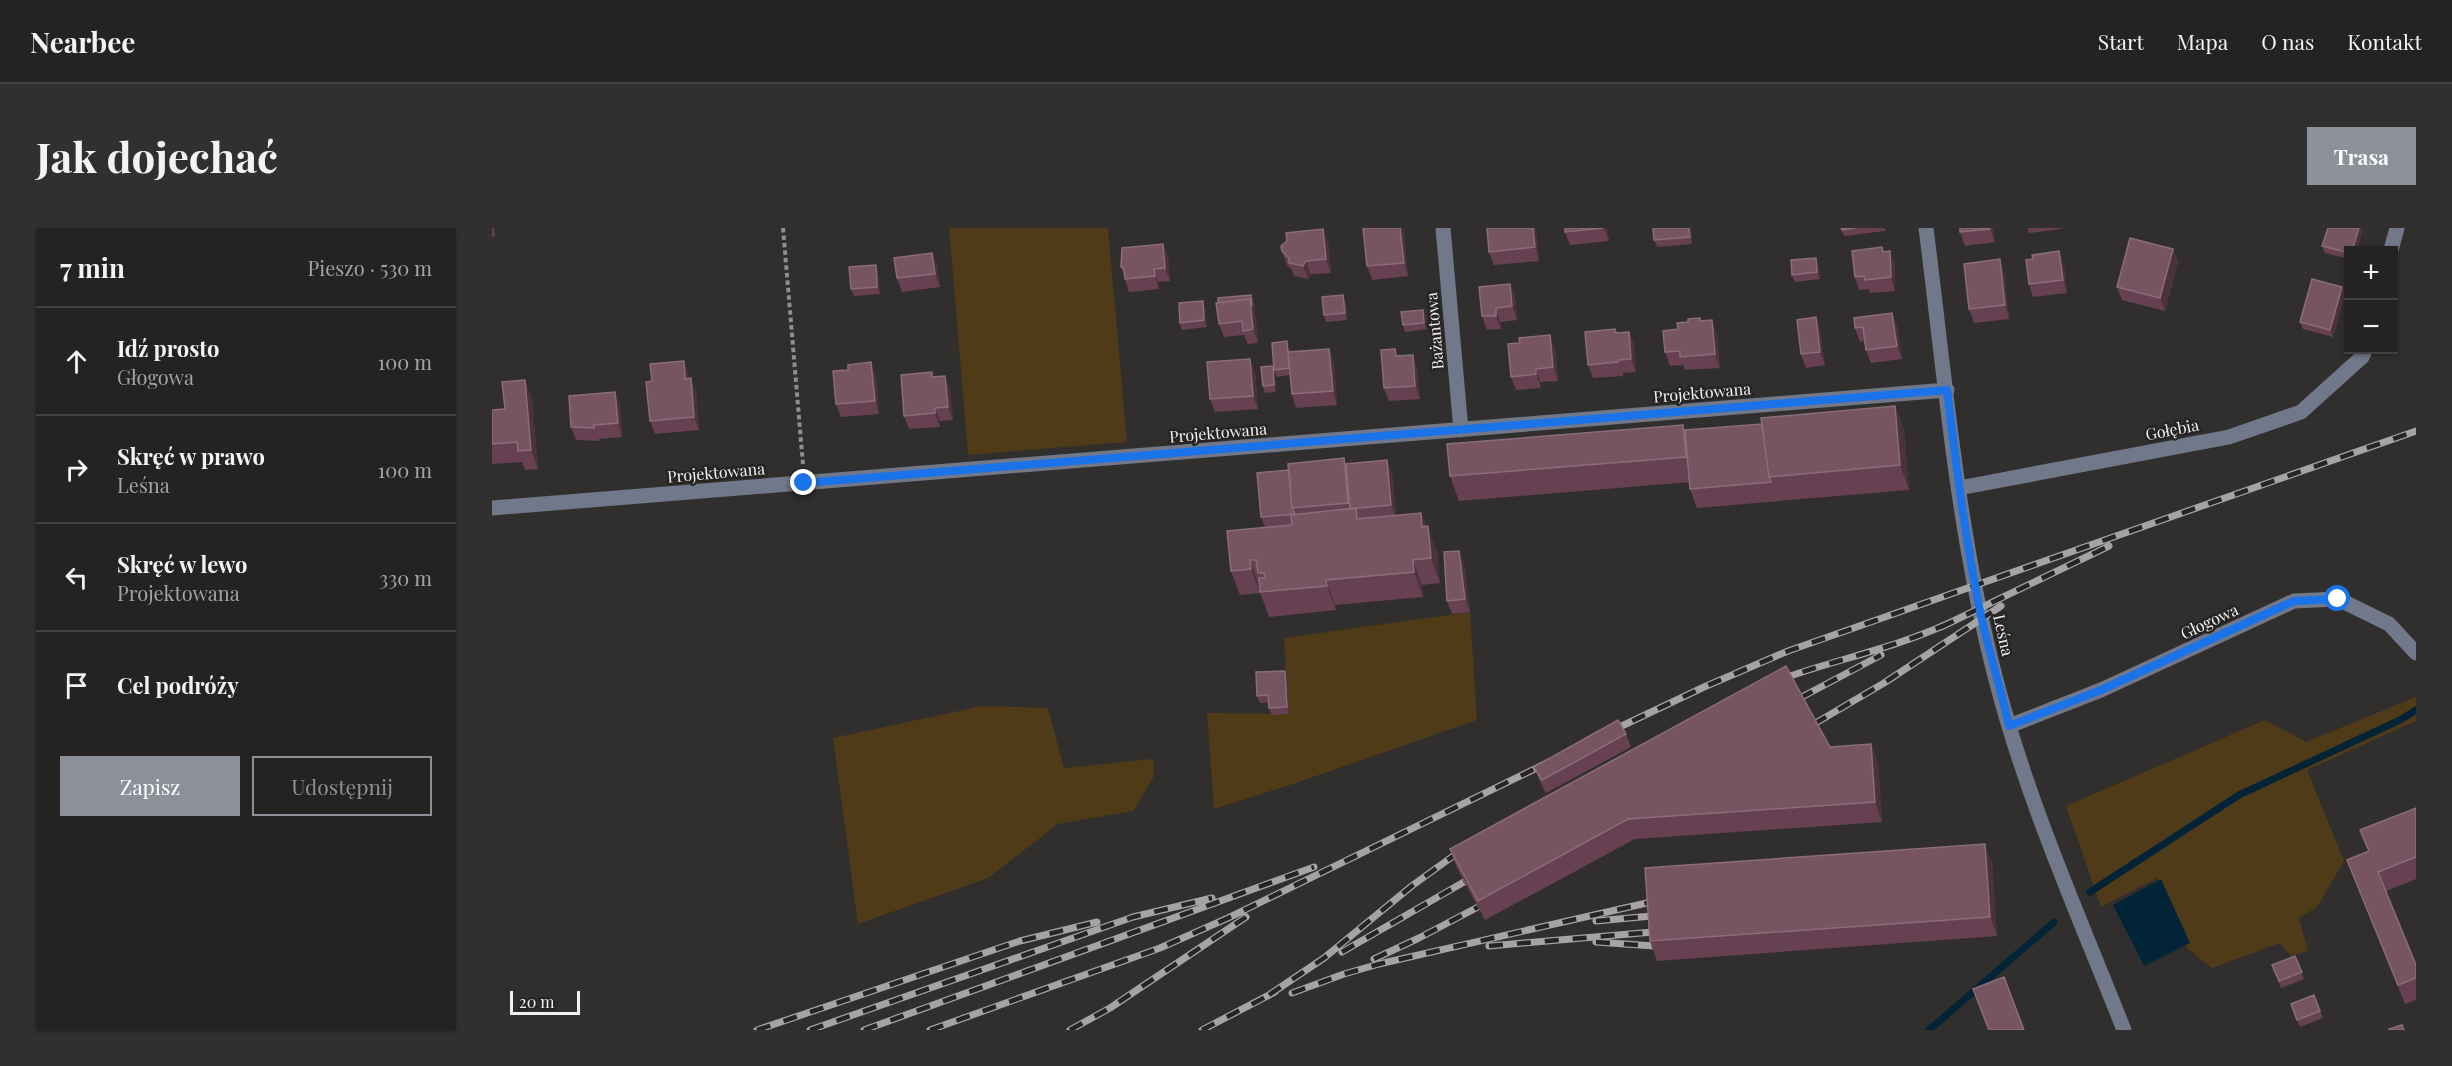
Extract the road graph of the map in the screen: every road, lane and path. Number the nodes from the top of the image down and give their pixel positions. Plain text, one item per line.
1 (783, 228) edge
2 (1443, 228) edge
3 (1926, 228) edge
4 (2397, 228) edge
5 (2392, 246) edge
6 (2363, 354) edge
7 (1947, 390) junction
8 (1461, 430) junction
9 (804, 483) junction
10 (1959, 488) junction
11 (492, 508) edge
12 (2416, 653) edge
13 (2009, 726) junction
14 (2124, 1030) edge

1 - 9 path
2 - 8 street, Bażantowa
3 - 7 street, Leśna
4 - 5 street
6 - 10 street, Gołębia
7 - 8 street, Projektowana
7 - 10 street, Leśna
8 - 9 street, Projektowana
9 - 11 street, Projektowana
10 - 13 street, Leśna
12 - 13 street, Głogowa
13 - 14 street, Leśna

